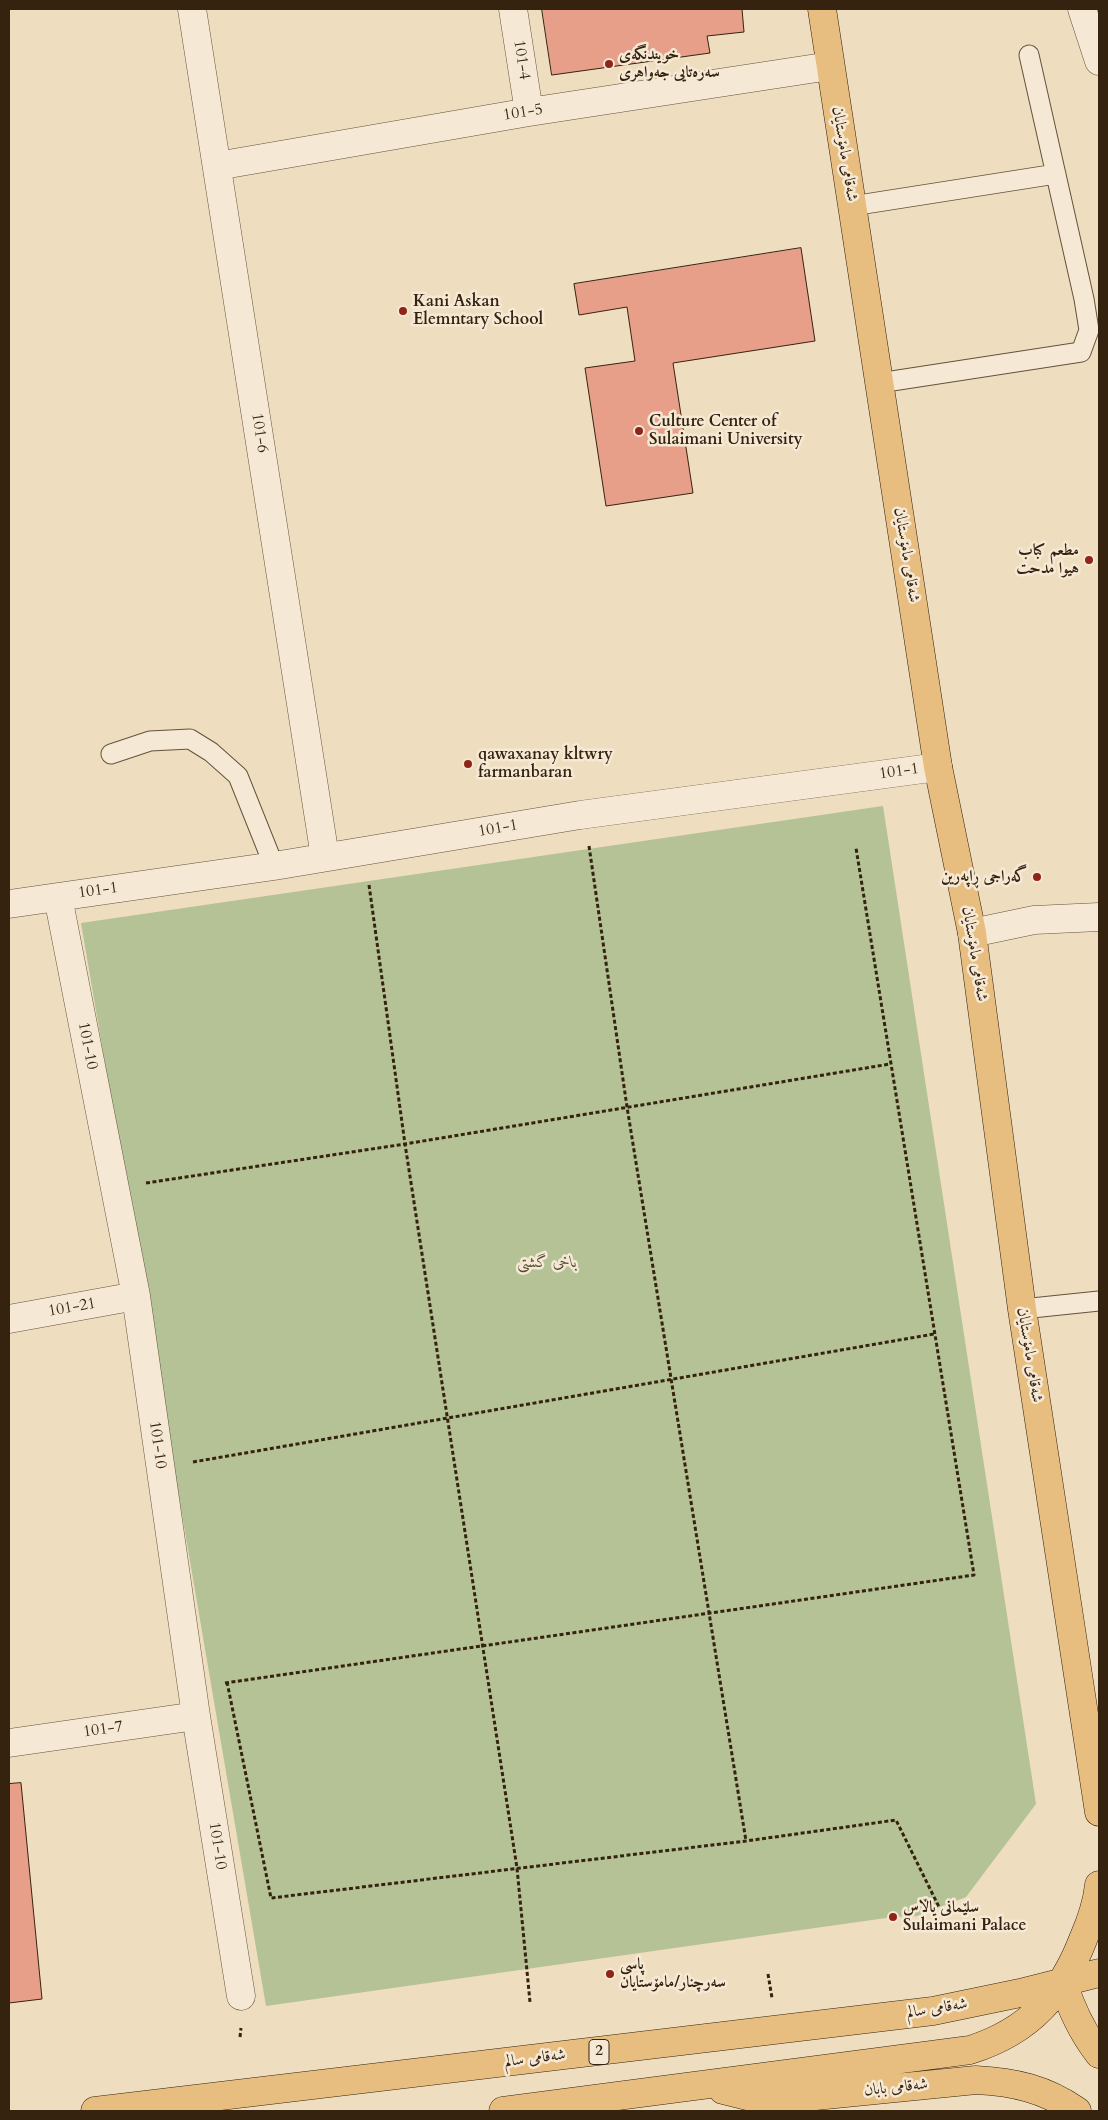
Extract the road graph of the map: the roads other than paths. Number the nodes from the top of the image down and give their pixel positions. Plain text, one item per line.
1 (192, 9) edge
2 (513, 9) edge
3 (822, 9) edge
4 (1088, 12) edge
5 (1029, 56) dead end
6 (1099, 61) edge
7 (830, 66) junction
8 (530, 112) junction
9 (217, 166) junction
10 (1056, 174) junction
11 (852, 206) junction
12 (879, 383) junction
13 (111, 754) dead end
14 (938, 766) junction
15 (325, 857) junction
16 (274, 866) junction
17 (58, 897) junction
18 (9, 904) edge
19 (1099, 918) edge
20 (972, 933) junction
21 (136, 1296) junction
22 (1099, 1301) edge
23 (1022, 1309) junction
24 (9, 1320) edge
25 (196, 1716) junction
26 (9, 1743) edge
27 (1099, 1812) edge
28 (1099, 1885) edge
29 (1099, 1973) edge
30 (1063, 1982) junction
31 (241, 1996) dead end
32 (1099, 2054) edge
33 (710, 2085) junction
34 (95, 2111) edge
35 (503, 2111) edge
36 (1077, 2111) edge

1 - 9 street, 101-6
2 - 8 street, 101-4
3 - 7 main road, شەقامی مامۆستایان
4 - 6 street
5 - 10 lane
7 - 8 street, 101-5
7 - 11 main road, شەقامی مامۆستایان
8 - 9 street, 101-5
9 - 15 street, 101-6
10 - 11 lane
10 - 12 lane
11 - 12 main road, شەقامی مامۆستایان
12 - 14 main road, شەقامی مامۆستایان
13 - 16 lane
14 - 15 street, 101-1
14 - 20 main road, شەقامی مامۆستایان
15 - 16 street, 101-1
16 - 17 street, 101-1
17 - 18 street, 101-1
17 - 21 street, 101-10
19 - 20 street
20 - 23 main road, شەقامی مامۆستایان
21 - 24 street, 101-21
21 - 25 street, 101-10
22 - 23 lane
23 - 27 main road, شەقامی مامۆستایان
25 - 26 street, 101-7
25 - 31 street, 101-10
28 - 30 main road
29 - 30 main road, شەقامی سالم / 2
30 - 32 main road
30 - 33 main road
30 - 34 main road, شەقامی سالم / 2
33 - 35 main road
33 - 36 main road, شەقامی بابان

